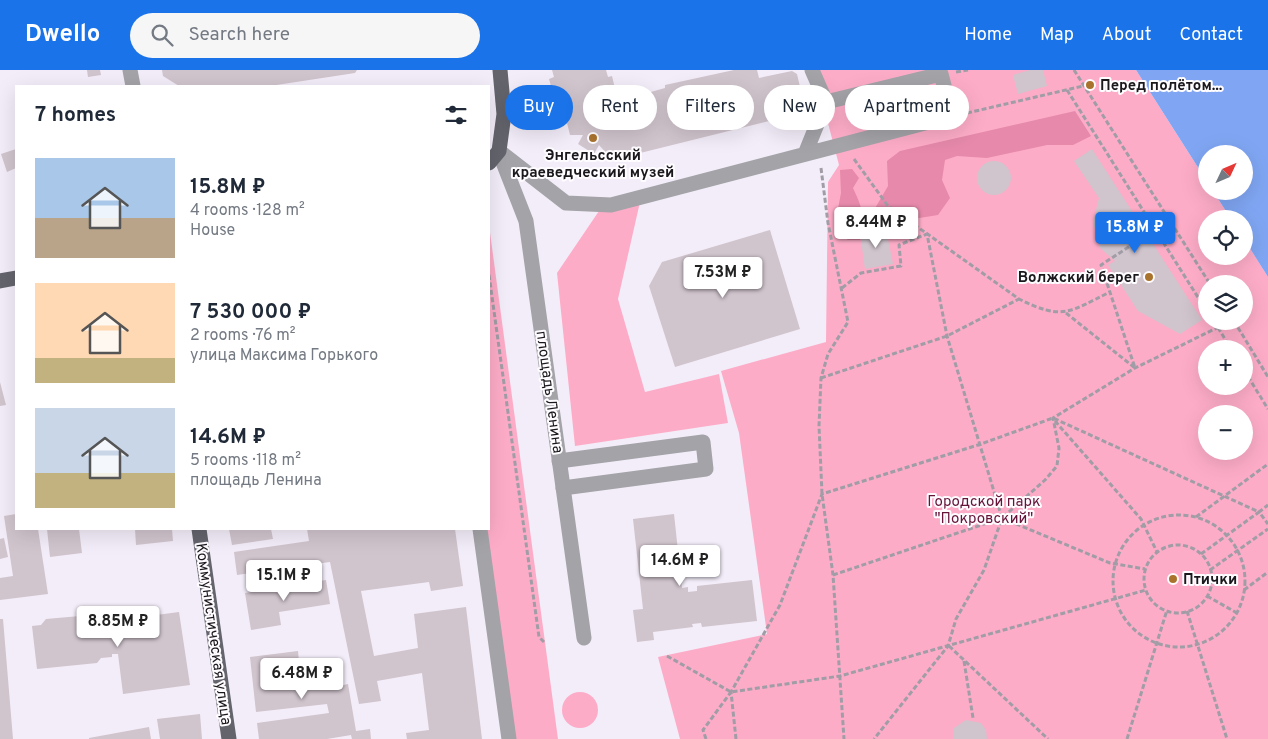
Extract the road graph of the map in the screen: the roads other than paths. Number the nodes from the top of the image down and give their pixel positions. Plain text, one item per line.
1 (130, 70) edge
2 (500, 70) edge
3 (812, 70) edge
4 (133, 85) edge
5 (819, 85) edge
6 (835, 100) edge
7 (818, 130) edge
8 (499, 151) junction
9 (812, 153) junction
10 (490, 162) edge
11 (15, 278) edge
12 (0, 281) edge
13 (559, 461) junction
14 (563, 488) junction
15 (199, 530) edge
16 (480, 530) edge
17 (584, 638) dead end
18 (229, 739) edge
19 (509, 739) edge

1 - 4 street
2 - 8 main road
3 - 5 street
6 - 9 street
7 - 9 street
8 - 9 street
8 - 10 main road
8 - 13 street, площадь Ленина
11 - 12 main road
13 - 14 street, площадь Ленина
13 - 14 street
14 - 17 street, площадь Ленина
15 - 18 main road, Коммунистическая улица
16 - 19 street

